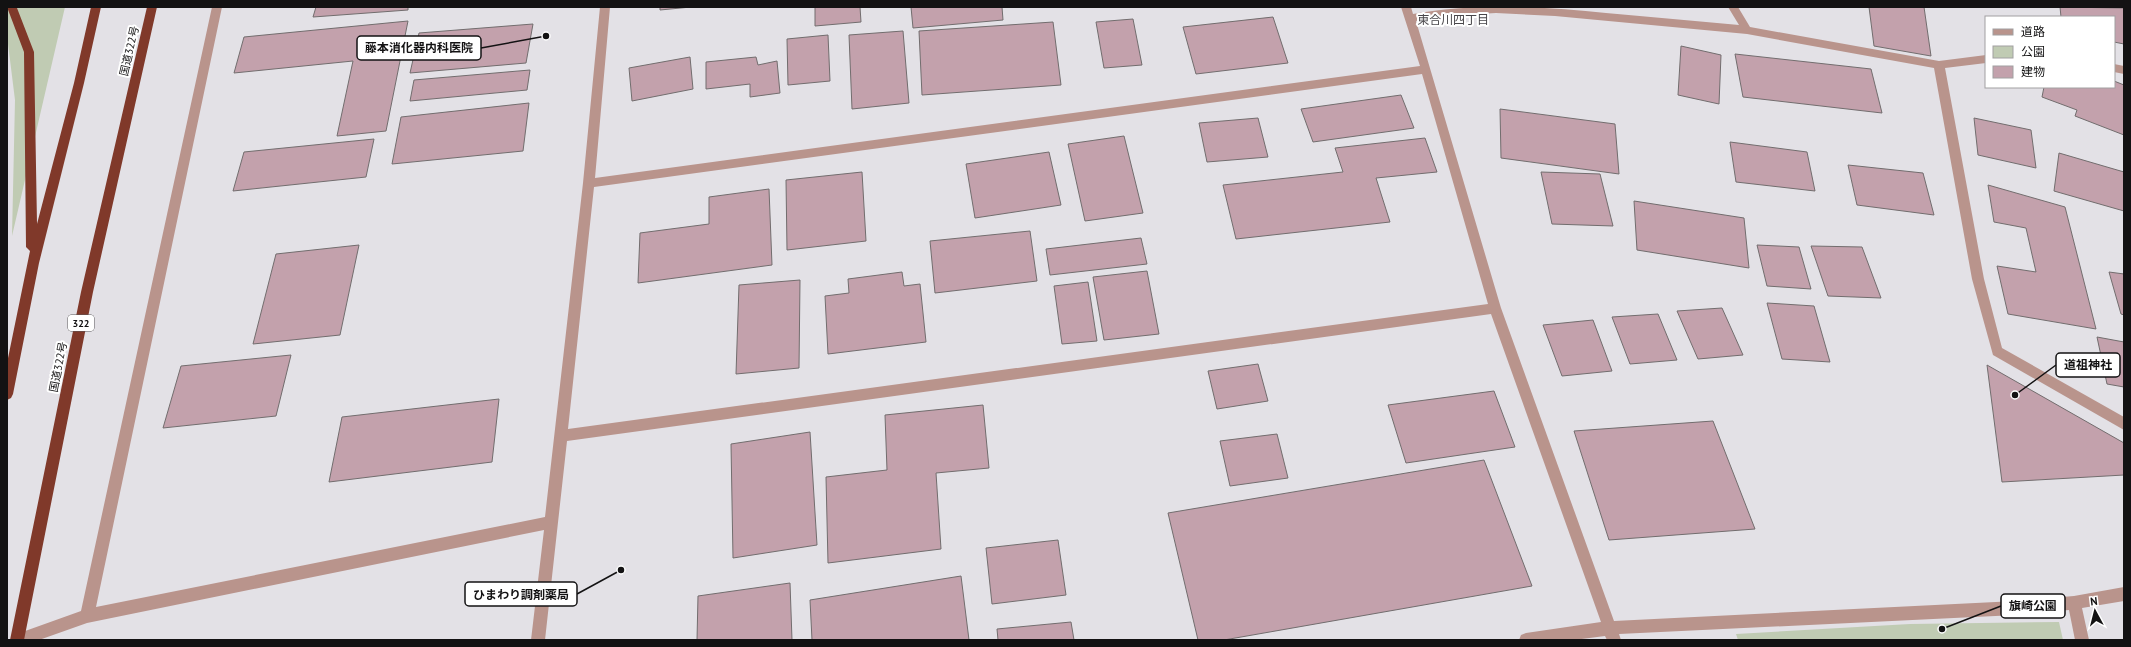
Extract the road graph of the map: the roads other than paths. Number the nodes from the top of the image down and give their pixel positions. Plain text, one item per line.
1 (9, 7) edge
2 (96, 7) edge
3 (152, 7) edge
4 (217, 7) edge
5 (605, 7) edge
6 (1406, 7) edge
7 (1733, 7) edge
8 (1410, 18) junction
9 (1747, 30) junction
10 (1985, 59) edge
11 (1939, 66) junction
12 (1426, 69) junction
13 (589, 183) junction
14 (33, 262) junction
15 (1495, 308) junction
16 (7, 394) edge
17 (2124, 424) edge
18 (561, 436) junction
19 (552, 522) junction
20 (2124, 594) edge
21 (2074, 602) junction
22 (87, 616) junction
23 (1612, 634) edge
24 (18, 640) edge
25 (538, 640) edge
26 (1526, 640) edge
27 (2082, 640) edge

1 - 14 highway
2 - 14 highway
3 - 24 highway, 国道322号 / 322
4 - 22 street
5 - 13 street
6 - 8 street
7 - 9 street
8 - 9 street
8 - 12 street
9 - 11 street
10 - 11 street
11 - 17 street
12 - 13 street
12 - 15 street
13 - 18 street
14 - 16 highway
15 - 18 street
15 - 23 street
18 - 19 street
19 - 22 street
19 - 25 street
20 - 21 street
21 - 23 street
21 - 27 street
22 - 24 street
23 - 26 street

